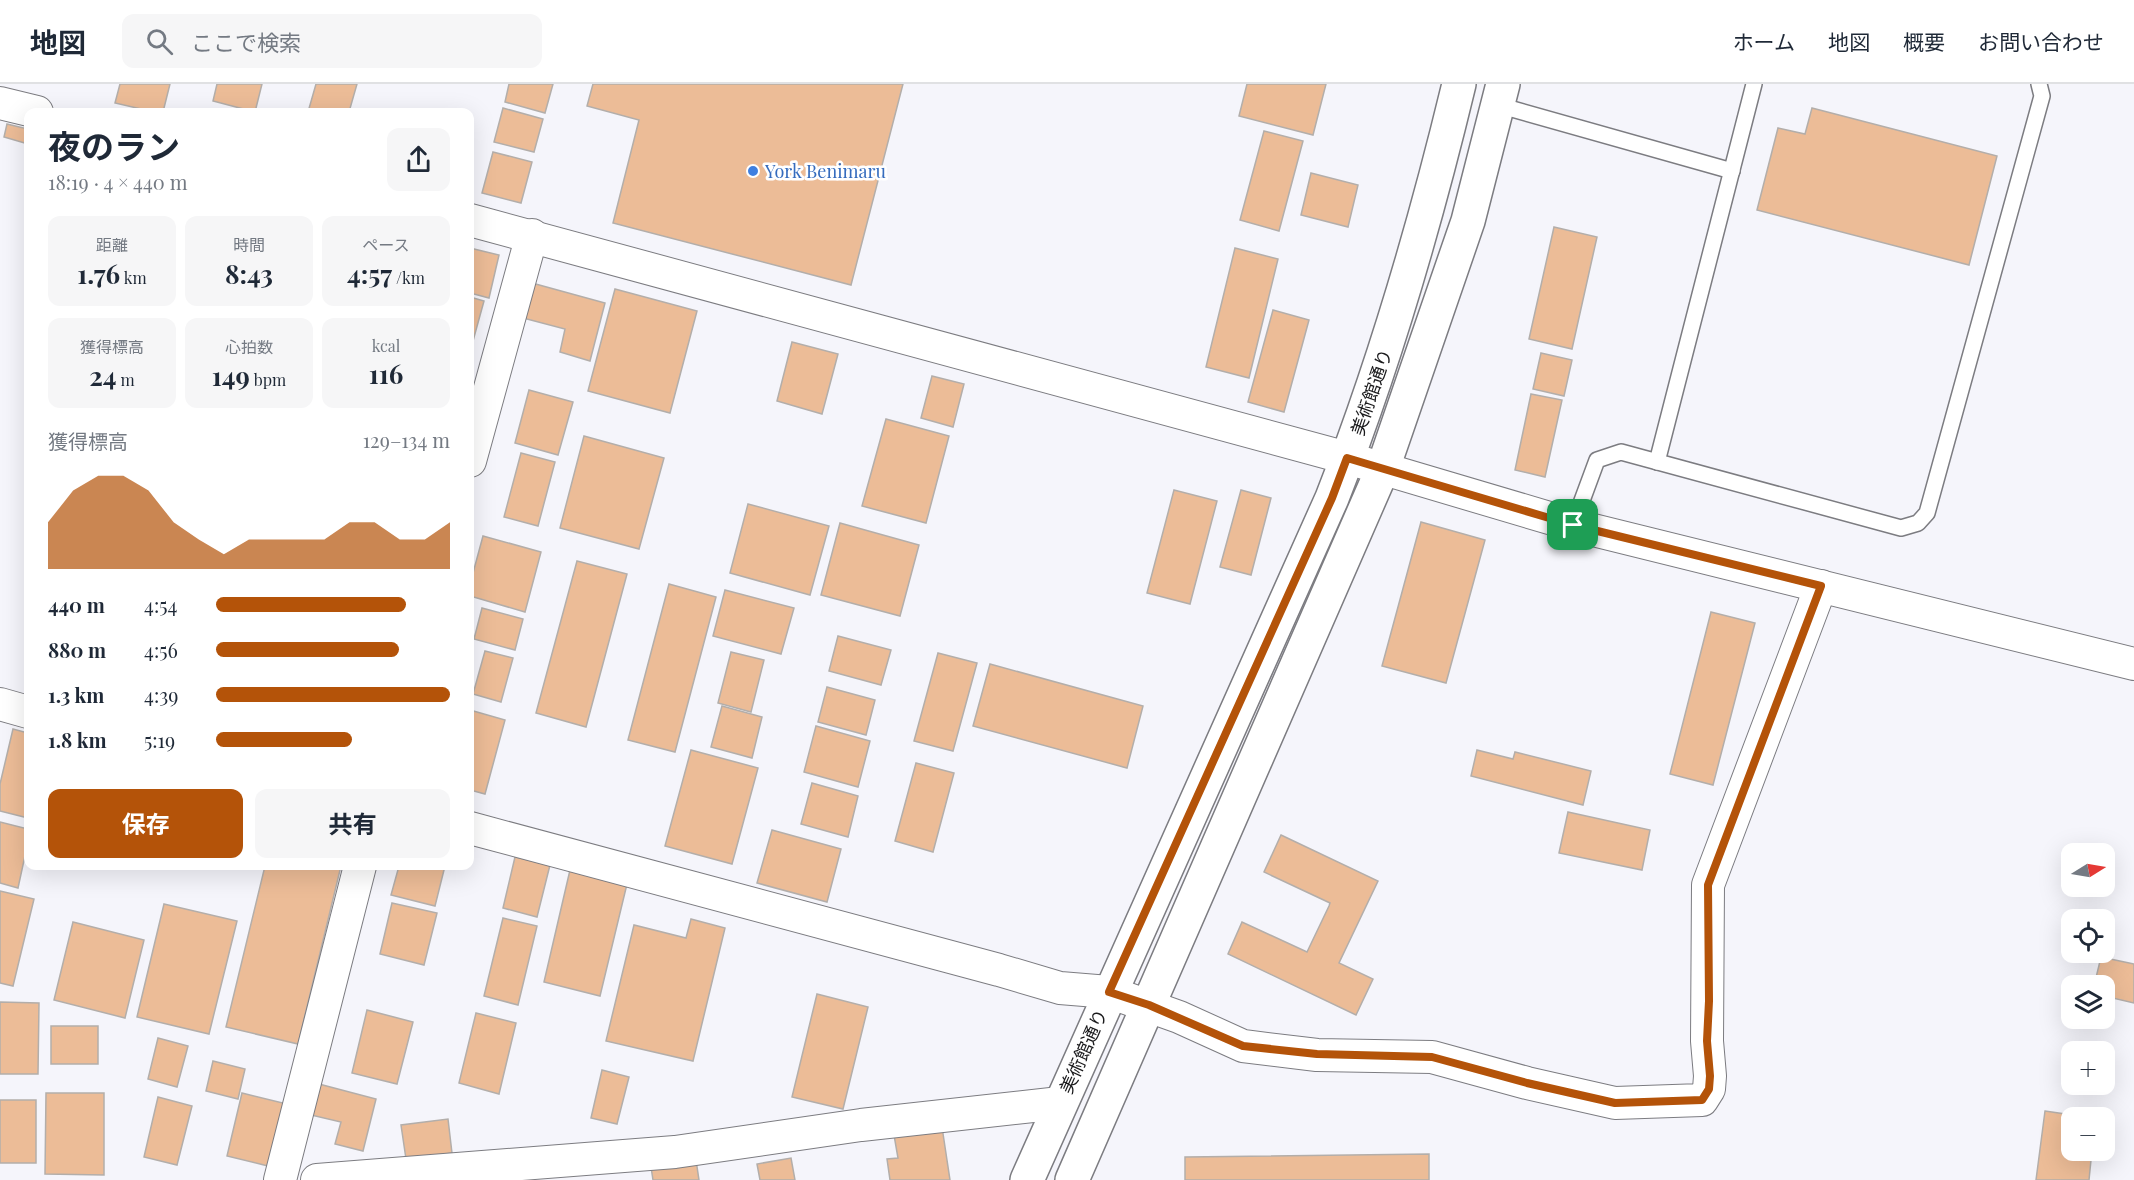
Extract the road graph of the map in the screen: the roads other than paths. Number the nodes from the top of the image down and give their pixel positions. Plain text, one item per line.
1 (1459, 84) edge
2 (1754, 84) edge
3 (2039, 84) edge
4 (1501, 95) edge
5 (0, 103) edge
6 (24, 109) edge
7 (1732, 171) junction
8 (474, 221) edge
9 (532, 235) junction
10 (474, 446) edge
11 (1347, 458) junction
12 (1657, 462) junction
13 (1383, 468) junction
14 (1573, 525) junction
15 (1821, 586) junction
16 (2134, 664) edge
17 (0, 704) edge
18 (24, 711) edge
19 (474, 829) edge
20 (359, 870) edge
21 (1109, 992) junction
22 (1149, 1005) junction
23 (1060, 1102) junction
24 (629, 1168) edge
25 (419, 1176) edge
26 (280, 1180) edge
27 (329, 1180) edge
28 (1027, 1180) edge
29 (1072, 1180) edge

1 - 11 street, 美術館通り
2 - 7 lane
3 - 12 lane
4 - 7 lane
4 - 13 street, 美術館通り
5 - 6 street
7 - 12 lane
8 - 9 street
9 - 10 street
9 - 11 street
11 - 13 street
11 - 21 street, 美術館通り
12 - 14 lane
13 - 14 street
13 - 22 street, 美術館通り
14 - 15 street
15 - 16 street
15 - 22 street
17 - 18 street
19 - 21 street
20 - 26 street
21 - 22 street
21 - 23 street, 美術館通り
22 - 29 street, 美術館通り
23 - 24 street
23 - 28 street, 美術館通り
24 - 25 street
25 - 27 street

